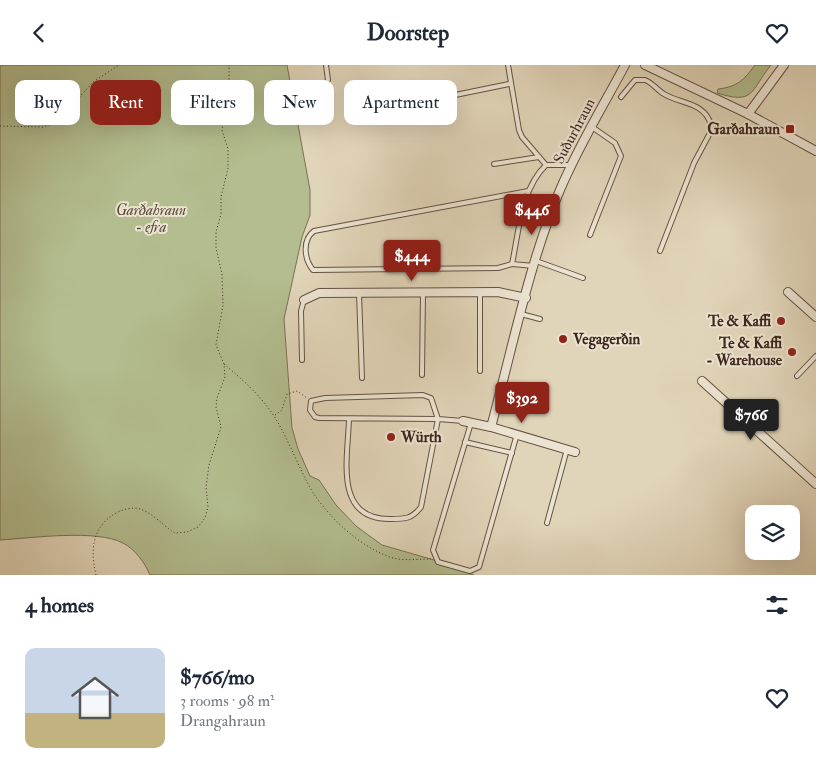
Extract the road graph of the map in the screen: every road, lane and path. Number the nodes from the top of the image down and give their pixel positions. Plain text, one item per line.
1 (119, 65) edge
2 (229, 65) edge
3 (326, 65) edge
4 (508, 65) edge
5 (625, 65) edge
6 (645, 65) edge
7 (784, 65) edge
8 (328, 80) edge
9 (509, 84) junction
10 (457, 95) edge
11 (621, 97) dead end
12 (748, 114) junction
13 (0, 126) edge
14 (592, 127) junction
15 (816, 151) edge
16 (539, 157) junction
17 (494, 164) dead end
18 (546, 165) junction
19 (571, 165) junction
20 (528, 191) junction
21 (590, 235) dead end
22 (660, 251) dead end
23 (512, 263) junction
24 (535, 263) junction
25 (583, 278) dead end
26 (480, 292) junction
27 (788, 292) dead end
28 (359, 293) junction
29 (423, 293) junction
30 (526, 298) junction
31 (304, 300) joint
32 (521, 314) junction
33 (816, 317) edge
34 (540, 319) dead end
35 (816, 356) edge
36 (302, 359) dead end
37 (224, 364) junction
38 (480, 371) dead end
39 (422, 375) dead end
40 (797, 376) dead end
41 (362, 378) dead end
42 (702, 381) dead end
43 (311, 401) junction
44 (498, 402) junction
45 (526, 409) dead end
46 (274, 416) junction
47 (349, 419) junction
48 (438, 419) junction
49 (467, 422) junction
50 (491, 427) junction
51 (517, 435) junction
52 (465, 442) junction
53 (567, 449) junction
54 (575, 452) dead end
55 (512, 453) junction
56 (816, 484) edge
57 (547, 523) dead end
58 (435, 559) junction
59 (96, 575) edge

1 - 13 path
2 - 37 path
3 - 8 lane
4 - 9 lane, Suðurhraun
5 - 14 street, Suðurhraun
6 - 12 street
7 - 12 street
9 - 10 lane
9 - 16 lane, Suðurhraun
11 - 22 lane
12 - 15 street
14 - 19 street, Suðurhraun
14 - 21 lane
16 - 17 lane
16 - 18 lane, Suðurhraun
18 - 19 lane
18 - 20 lane
19 - 24 street, Suðurhraun
20 - 23 lane
20 - 23 lane
23 - 24 lane
24 - 25 lane
24 - 30 street, Suðurhraun
26 - 29 street
26 - 30 street
26 - 38 lane
27 - 33 street
28 - 29 street
28 - 31 street
28 - 41 lane
29 - 39 lane
30 - 32 street, Suðurhraun
31 - 36 lane
32 - 34 lane
32 - 44 street, Suðurhraun
35 - 40 lane
37 - 46 path
37 - 59 path
42 - 56 street
43 - 46 path
43 - 47 lane
43 - 48 lane
44 - 45 lane
44 - 50 street, Suðurhraun
46 - 58 path
47 - 48 lane
47 - 48 lane
48 - 49 lane
49 - 50 street
49 - 52 lane
50 - 51 street
51 - 53 street
51 - 55 lane
52 - 55 lane
52 - 58 lane
53 - 54 street
53 - 57 lane
55 - 58 lane

